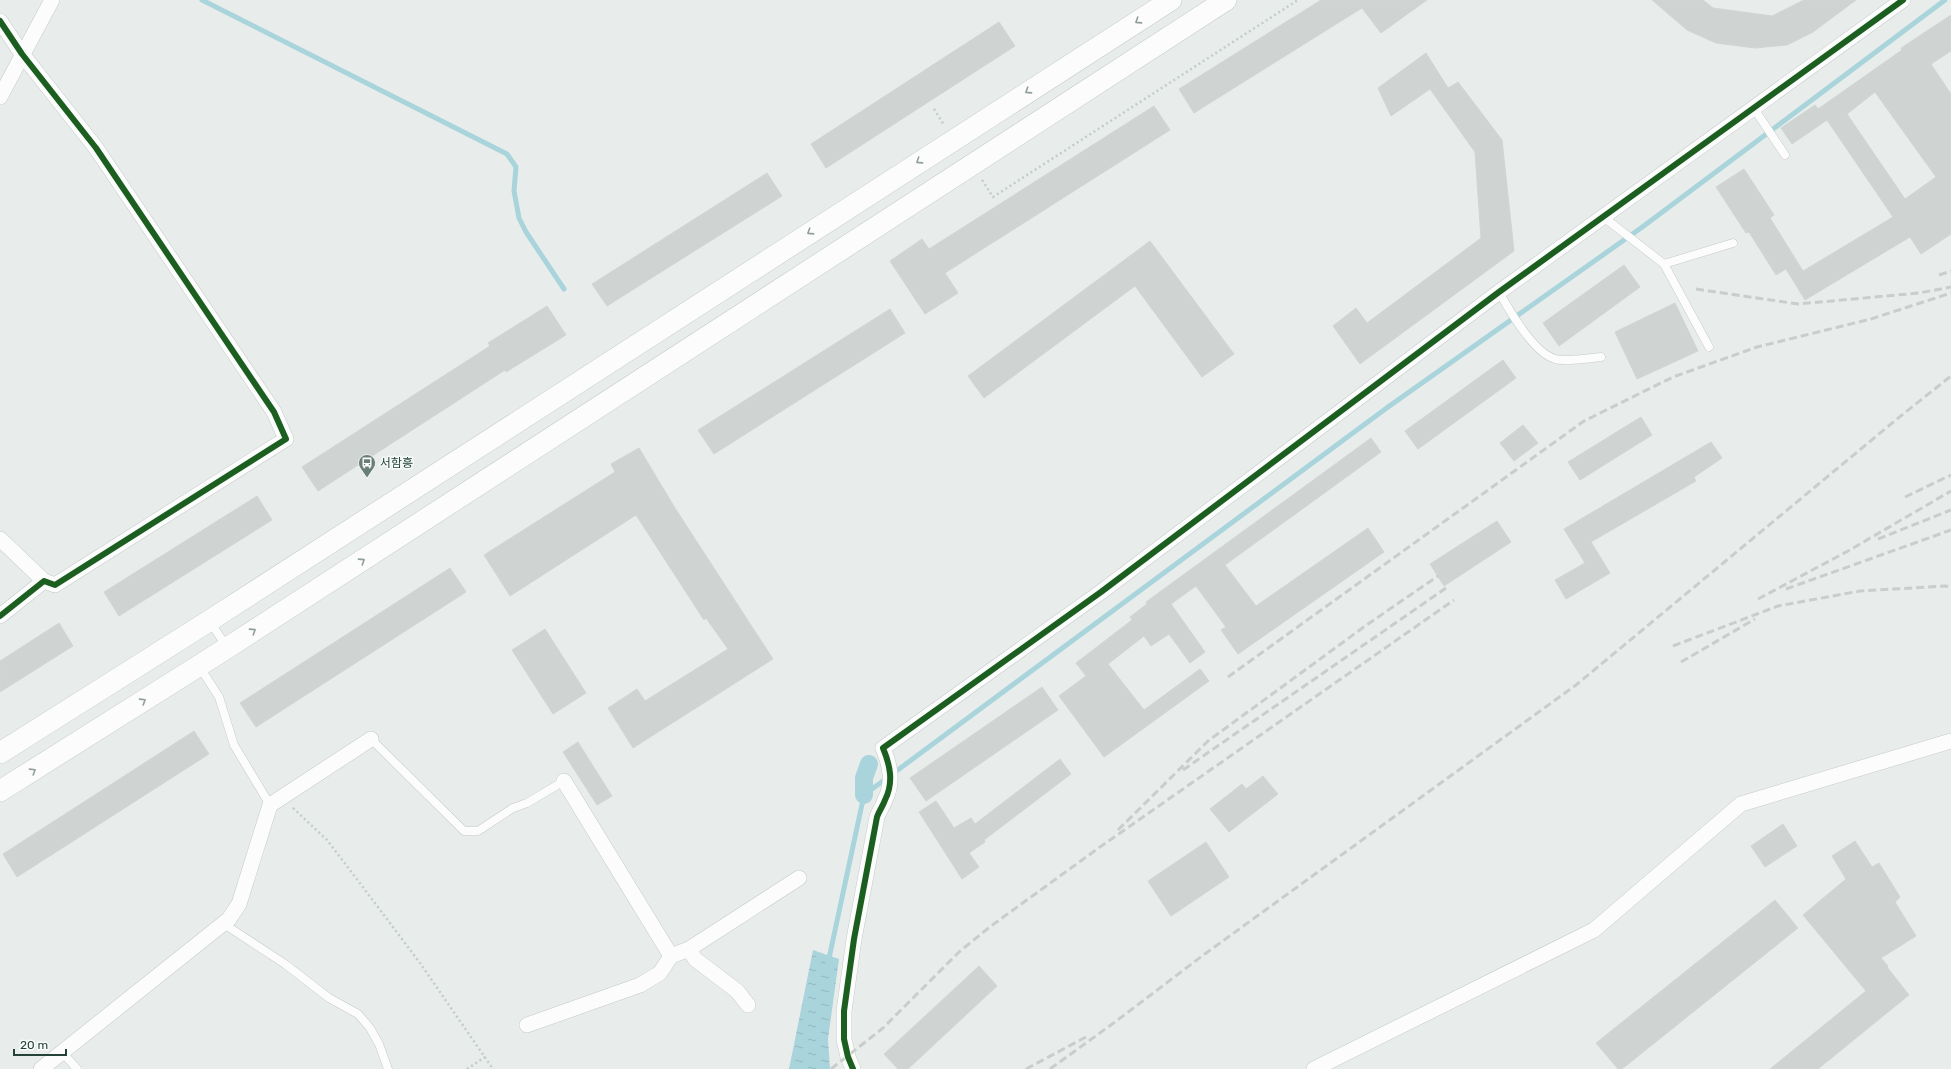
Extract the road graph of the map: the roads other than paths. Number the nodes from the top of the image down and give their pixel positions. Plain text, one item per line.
1 (52, 0) edge
2 (1170, 0) edge
3 (1226, 0) edge
4 (1903, 0) edge
5 (0, 21) edge
6 (22, 54) junction
7 (0, 97) edge
8 (1757, 111) junction
9 (1785, 155) dead end
10 (1606, 220) junction
11 (1733, 243) dead end
12 (1664, 264) junction
13 (1498, 292) junction
14 (1709, 347) dead end
15 (1601, 358) dead end
16 (0, 539) edge
17 (44, 581) junction
18 (0, 616) edge
19 (209, 621) junction
20 (227, 648) junction
21 (198, 666) junction
22 (371, 739) joint
23 (1951, 741) edge
24 (0, 753) edge
25 (564, 780) joint
26 (0, 791) edge
27 (276, 801) junction
28 (800, 878) dead end
29 (224, 924) junction
30 (689, 949) junction
31 (671, 956) junction
32 (748, 1005) dead end
33 (527, 1025) dead end
34 (62, 1052) junction
35 (41, 1069) edge
36 (77, 1069) edge
37 (388, 1069) edge
38 (853, 1069) edge
39 (1314, 1069) edge

1 - 6 street
2 -> 19 main road
20 -> 3 main road
4 - 8 street
5 - 6 street
6 - 7 street
6 - 17 street
8 - 9 lane
8 - 10 street
10 - 12 lane
10 - 13 street
11 - 12 lane
12 - 14 lane
13 - 15 lane
13 - 38 street
16 - 17 street
17 - 18 street
19 - 20 lane
19 - 24 main road
20 - 21 main road
26 -> 21 main road
21 - 27 lane
22 - 25 lane
22 - 27 street
23 - 39 street
25 - 31 street
27 - 29 street
28 - 30 street
29 - 34 street
29 - 37 lane
30 - 31 street
30 - 32 street
31 - 33 street
34 - 35 street
34 - 36 lane

